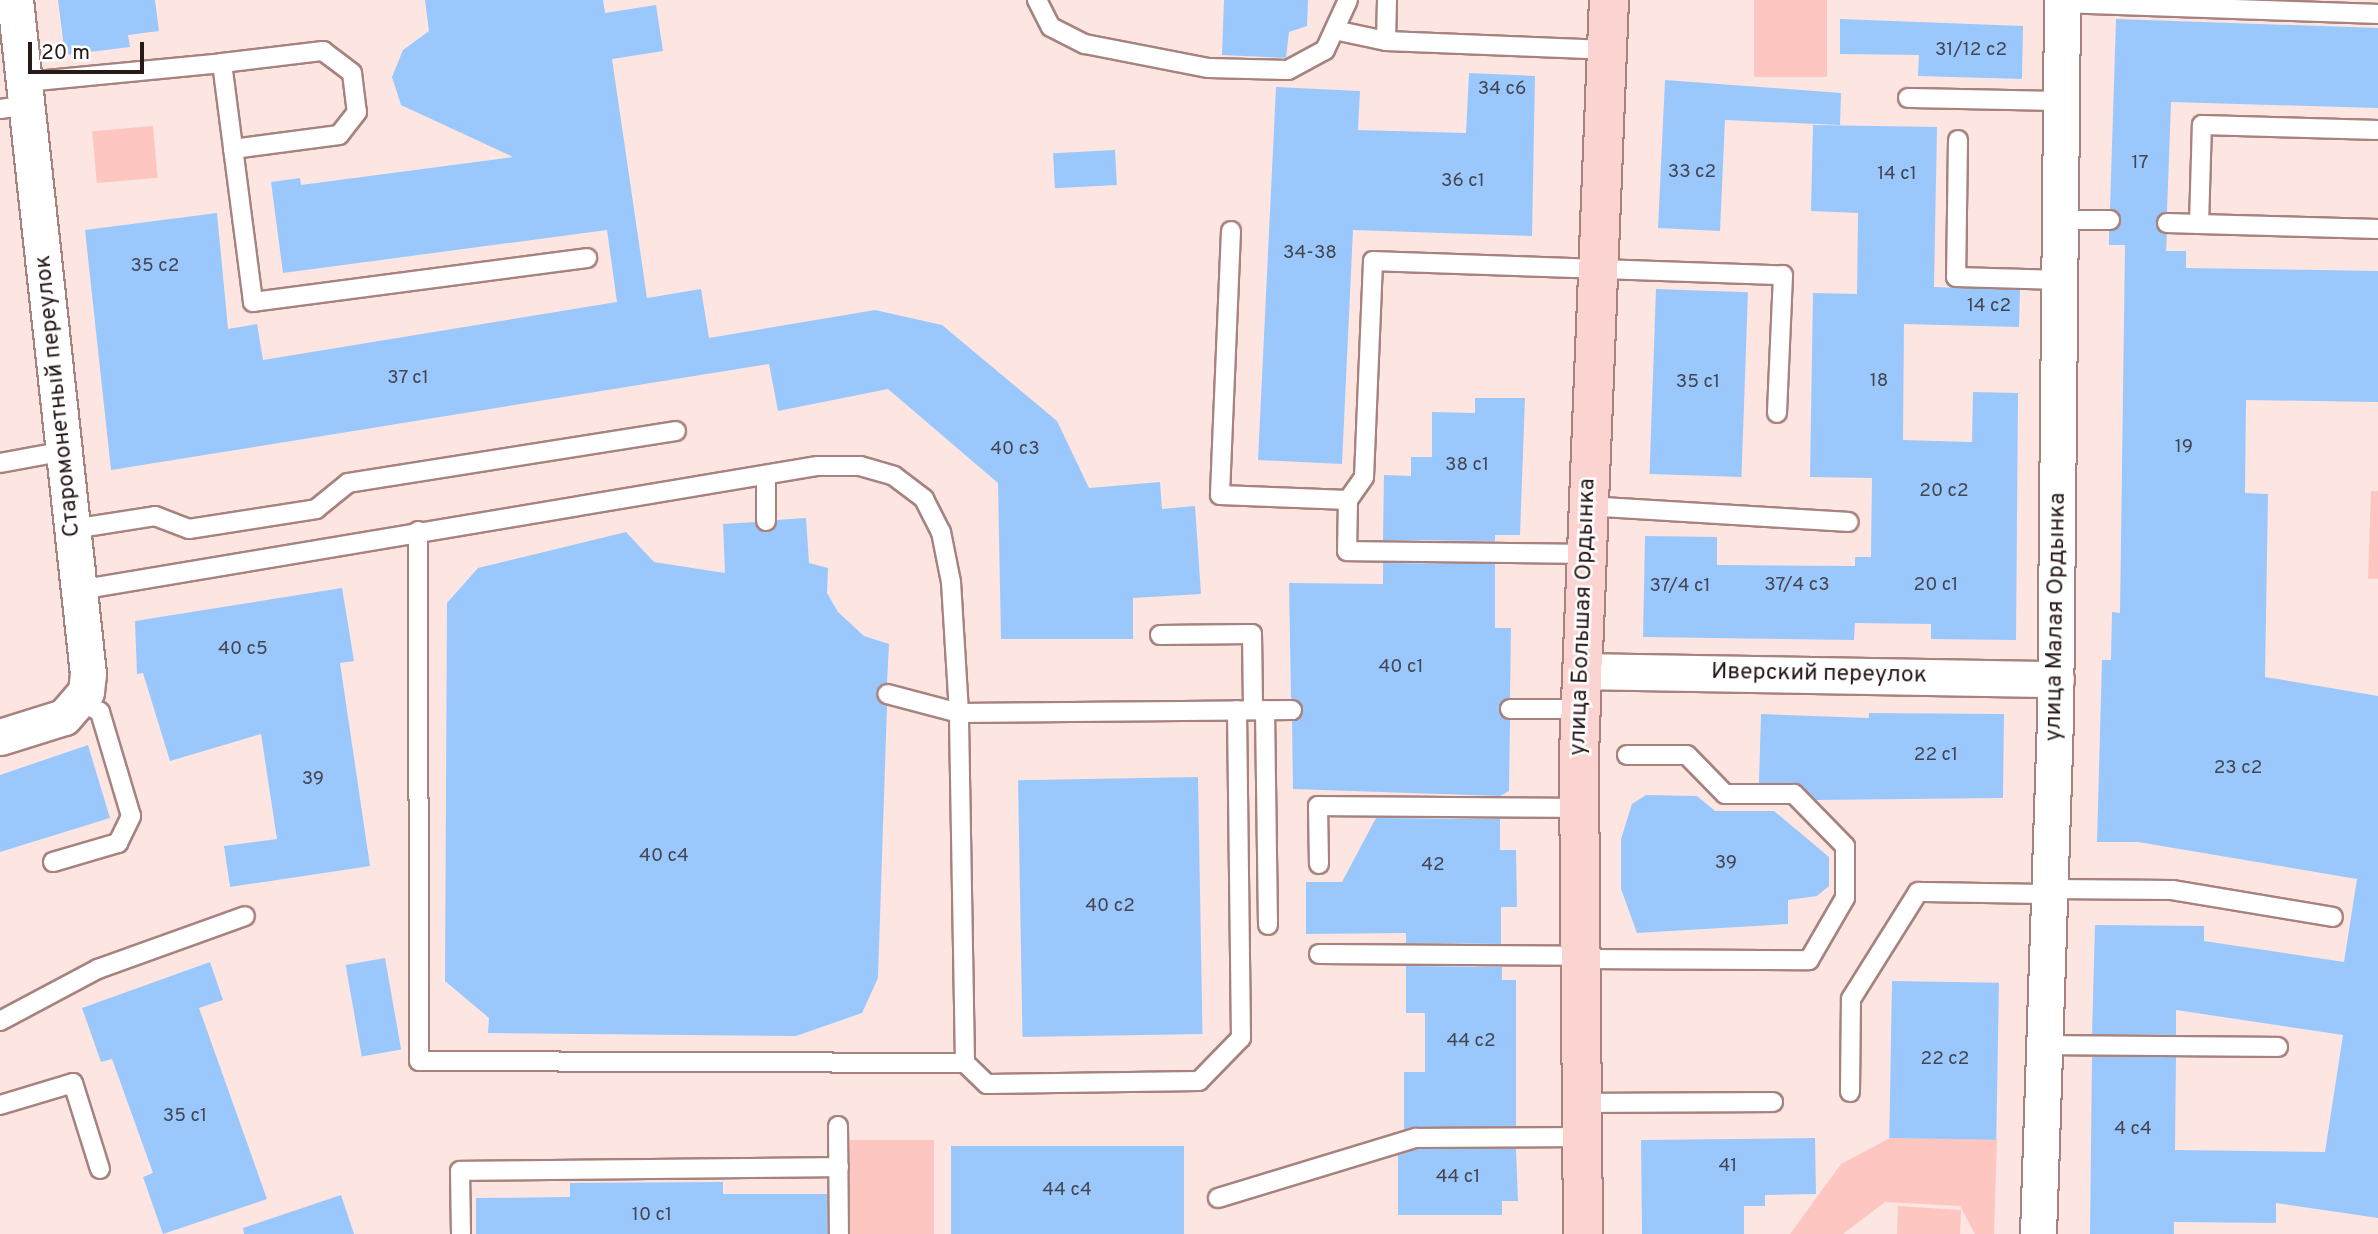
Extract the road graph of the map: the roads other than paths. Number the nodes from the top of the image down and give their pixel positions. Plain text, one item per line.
1 (15, 0) edge
2 (1037, 0) edge
3 (1348, 0) edge
4 (1387, 0) edge
5 (1609, 0) edge
6 (2062, 1) edge
7 (2378, 14) edge
8 (1339, 30) junction
9 (1386, 41) junction
10 (1607, 50) junction
11 (222, 63) junction
12 (1908, 98) dead end
13 (18, 99) edge
14 (2062, 101) junction
15 (2378, 130) edge
16 (1958, 140) dead end
17 (233, 149) junction
18 (2062, 220) junction
19 (2110, 220) dead end
20 (2167, 223) dead end
21 (2199, 224) junction
22 (2378, 229) edge
23 (1231, 231) dead end
24 (587, 258) dead end
25 (1597, 268) junction
26 (2061, 280) junction
27 (1777, 413) dead end
28 (677, 431) dead end
29 (65, 451) junction
30 (0, 463) edge
31 (766, 475) junction
32 (1348, 500) junction
33 (1587, 506) junction
34 (766, 521) dead end
35 (1849, 522) dead end
36 (73, 529) junction
37 (418, 531) junction
38 (1586, 554) junction
39 (79, 590) junction
40 (1160, 635) dead end
41 (1581, 671) junction
42 (2056, 679) junction
43 (887, 694) dead end
44 (80, 701) junction
45 (1510, 709) dead end
46 (1581, 709) junction
47 (1252, 710) junction
48 (1292, 710) dead end
49 (959, 713) junction
50 (0, 737) edge
51 (1627, 755) dead end
52 (1580, 808) junction
53 (53, 862) dead end
54 (1319, 864) dead end
55 (2050, 891) junction
56 (245, 916) dead end
57 (2333, 917) dead end
58 (1268, 925) dead end
59 (1319, 954) dead end
60 (1581, 958) junction
61 (0, 1021) edge
62 (2045, 1045) junction
63 (2278, 1047) dead end
64 (965, 1063) junction
65 (1850, 1092) dead end
66 (1773, 1101) dead end
67 (0, 1105) edge
68 (1582, 1120) junction
69 (838, 1126) dead end
70 (839, 1167) junction
71 (100, 1169) dead end
72 (1218, 1198) dead end
73 (461, 1234) edge
74 (839, 1234) edge
75 (1583, 1234) edge
76 (2038, 1234) edge

1 - 13 street, Старомонетный переулок
2 - 8 lane
3 - 8 lane
4 - 9 lane
5 - 10 main road, улица Большая Ордынка
6 - 7 lane
6 - 14 street, улица Малая Ордынка
8 - 9 lane
9 - 10 lane
10 - 25 main road, улица Большая Ордынка
11 - 13 lane
11 - 17 lane
11 - 17 lane
12 - 14 lane
13 - 29 street, Старомонетный переулок
14 - 18 street, улица Малая Ордынка
15 - 21 lane
16 - 26 lane
17 - 24 lane
18 - 19 lane
18 - 26 street, улица Малая Ордынка
20 - 21 lane
21 - 22 lane
23 - 32 lane
25 - 27 lane
25 - 32 lane
25 - 33 main road, улица Большая Ордынка
26 - 42 street, улица Малая Ордынка
28 - 36 lane
29 - 30 lane
29 - 36 street, Старомонетный переулок
31 - 34 lane
31 - 37 lane
31 - 49 lane
32 - 38 lane
33 - 35 lane
33 - 38 main road, улица Большая Ордынка
36 - 39 street, Старомонетный переулок
37 - 39 lane
37 - 64 lane
38 - 41 main road, улица Большая Ордынка
39 - 44 street, Старомонетный переулок
40 - 47 lane
41 - 42 street, Иверский переулок
41 - 46 main road, улица Большая Ордынка
42 - 55 street, улица Малая Ордынка
43 - 49 lane
44 - 50 street
44 - 53 lane
45 - 46 lane
46 - 52 main road, улица Большая Ордынка
47 - 48 lane
47 - 49 lane
47 - 58 lane
47 - 64 lane
49 - 64 lane
51 - 60 lane
52 - 54 lane
52 - 60 main road, улица Большая Ордынка
55 - 57 lane
55 - 62 street, улица Малая Ордынка
55 - 65 lane
56 - 61 lane
59 - 60 lane
60 - 68 main road, улица Большая Ордынка
62 - 63 lane
62 - 76 street, улица Малая Ордынка
66 - 68 lane
67 - 71 lane
68 - 72 lane
68 - 75 main road, улица Большая Ордынка
69 - 70 lane
70 - 73 lane
70 - 74 lane

